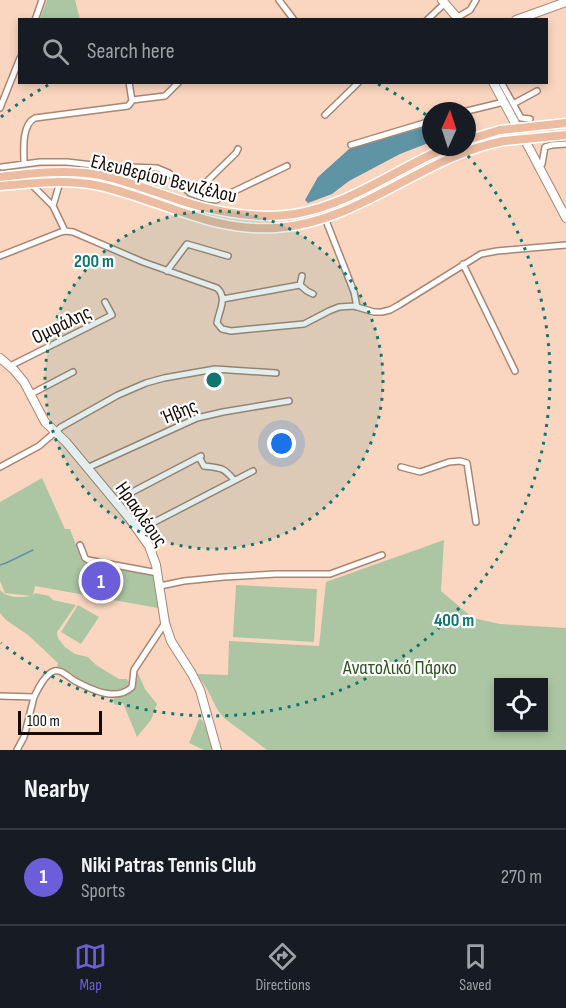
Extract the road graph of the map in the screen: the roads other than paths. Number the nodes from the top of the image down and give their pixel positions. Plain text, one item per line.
1 (42, 0) edge
2 (279, 0) edge
3 (476, 0) edge
4 (444, 1) edge
5 (566, 2) edge
6 (35, 18) edge
7 (292, 18) edge
8 (429, 18) edge
9 (459, 18) edge
10 (522, 18) edge
11 (18, 63) edge
12 (0, 81) edge
13 (129, 84) edge
14 (177, 84) edge
15 (357, 84) edge
16 (494, 84) edge
17 (502, 84) edge
18 (9, 85) junction
19 (537, 91) dead end
20 (132, 100) junction
21 (504, 102) junction
22 (513, 104) junction
23 (0, 108) edge
24 (476, 109) edge
25 (325, 115) dead end
26 (530, 119) dead end
27 (515, 123) dead end
28 (566, 123) edge
29 (422, 124) edge
30 (566, 135) edge
31 (476, 137) edge
32 (526, 144) dead end
33 (566, 144) edge
34 (351, 145) dead end
35 (238, 149) dead end
36 (430, 156) edge
37 (24, 164) junction
38 (1, 166) edge
39 (287, 166) dead end
40 (538, 167) junction
41 (3, 176) edge
42 (60, 182) junction
43 (30, 183) junction
44 (0, 186) edge
45 (194, 194) junction
46 (53, 206) junction
47 (325, 218) junction
48 (566, 218) edge
49 (65, 231) junction
50 (566, 245) edge
51 (0, 256) edge
52 (228, 256) dead end
53 (463, 264) junction
54 (167, 271) junction
55 (302, 276) dead end
56 (300, 285) junction
57 (313, 294) dead end
58 (223, 299) junction
59 (105, 302) dead end
60 (357, 307) junction
61 (0, 358) edge
62 (10, 366) junction
63 (514, 371) dead end
64 (73, 372) dead end
65 (276, 373) dead end
66 (31, 394) junction
67 (289, 401) dead end
68 (55, 432) junction
69 (0, 467) edge
70 (401, 467) dead end
71 (87, 468) junction
72 (253, 471) dead end
73 (234, 480) junction
74 (115, 501) junction
75 (476, 522) dead end
76 (139, 530) junction
77 (80, 546) dead end
78 (382, 555) dead end
79 (158, 573) junction
80 (160, 585) junction
81 (165, 623) junction
82 (0, 696) edge
83 (34, 697) junction
84 (16, 750) edge
85 (217, 750) edge

1 - 6 street
2 - 7 street
3 - 9 street
4 - 8 street
4 - 9 street
5 - 10 street
11 - 18 street
12 - 18 street
13 - 20 street
14 - 20 street
15 - 25 street
16 - 21 street
17 - 22 street
18 - 23 street
19 - 22 street
20 - 37 street
21 - 24 street
21 - 27 street
22 - 26 street
28 - 31 main road, bridge
29 - 34 street
30 - 47 main road, Ελευθερίου Βενιζέλου, bridge
32 - 40 street
33 - 40 street
35 - 45 street
36 - 41 main road, Ελευθερίου Βενιζέλου
37 - 38 street
37 - 45 street
38 - 41 street
39 - 45 street
40 - 48 street
42 - 43 main road, Ελευθερίου Βενιζέλου
42 - 46 street
42 - 47 main road, Ελευθερίου Βενιζέλου
43 - 44 main road, Ελευθερίου Βενιζέλου
43 - 46 street
46 - 49 street
47 - 60 street
49 - 51 street
49 - 54 street
50 - 53 street
52 - 54 street
53 - 60 street
53 - 63 street
54 - 58 street
55 - 56 street
56 - 57 street
56 - 58 street
58 - 60 street
59 - 62 street, Ομφάλης
61 - 62 street, Ηρακλέους
62 - 66 street, Ηρακλέους
64 - 66 street
65 - 68 street
66 - 68 street, Ηρακλέους
67 - 71 street, Ήβης
68 - 69 street
68 - 71 street, Ηρακλέους
70 - 75 street
71 - 74 street, Ηρακλέους
72 - 73 street
73 - 74 street
73 - 76 street
74 - 76 street, Ηρακλέους
76 - 79 street, Ηρακλέους
77 - 79 street
78 - 80 street
79 - 80 street, Ηρακλέους
80 - 81 street, Ηρακλέους
81 - 83 street
81 - 85 street, Ηρακλέους
82 - 83 street
83 - 84 street

